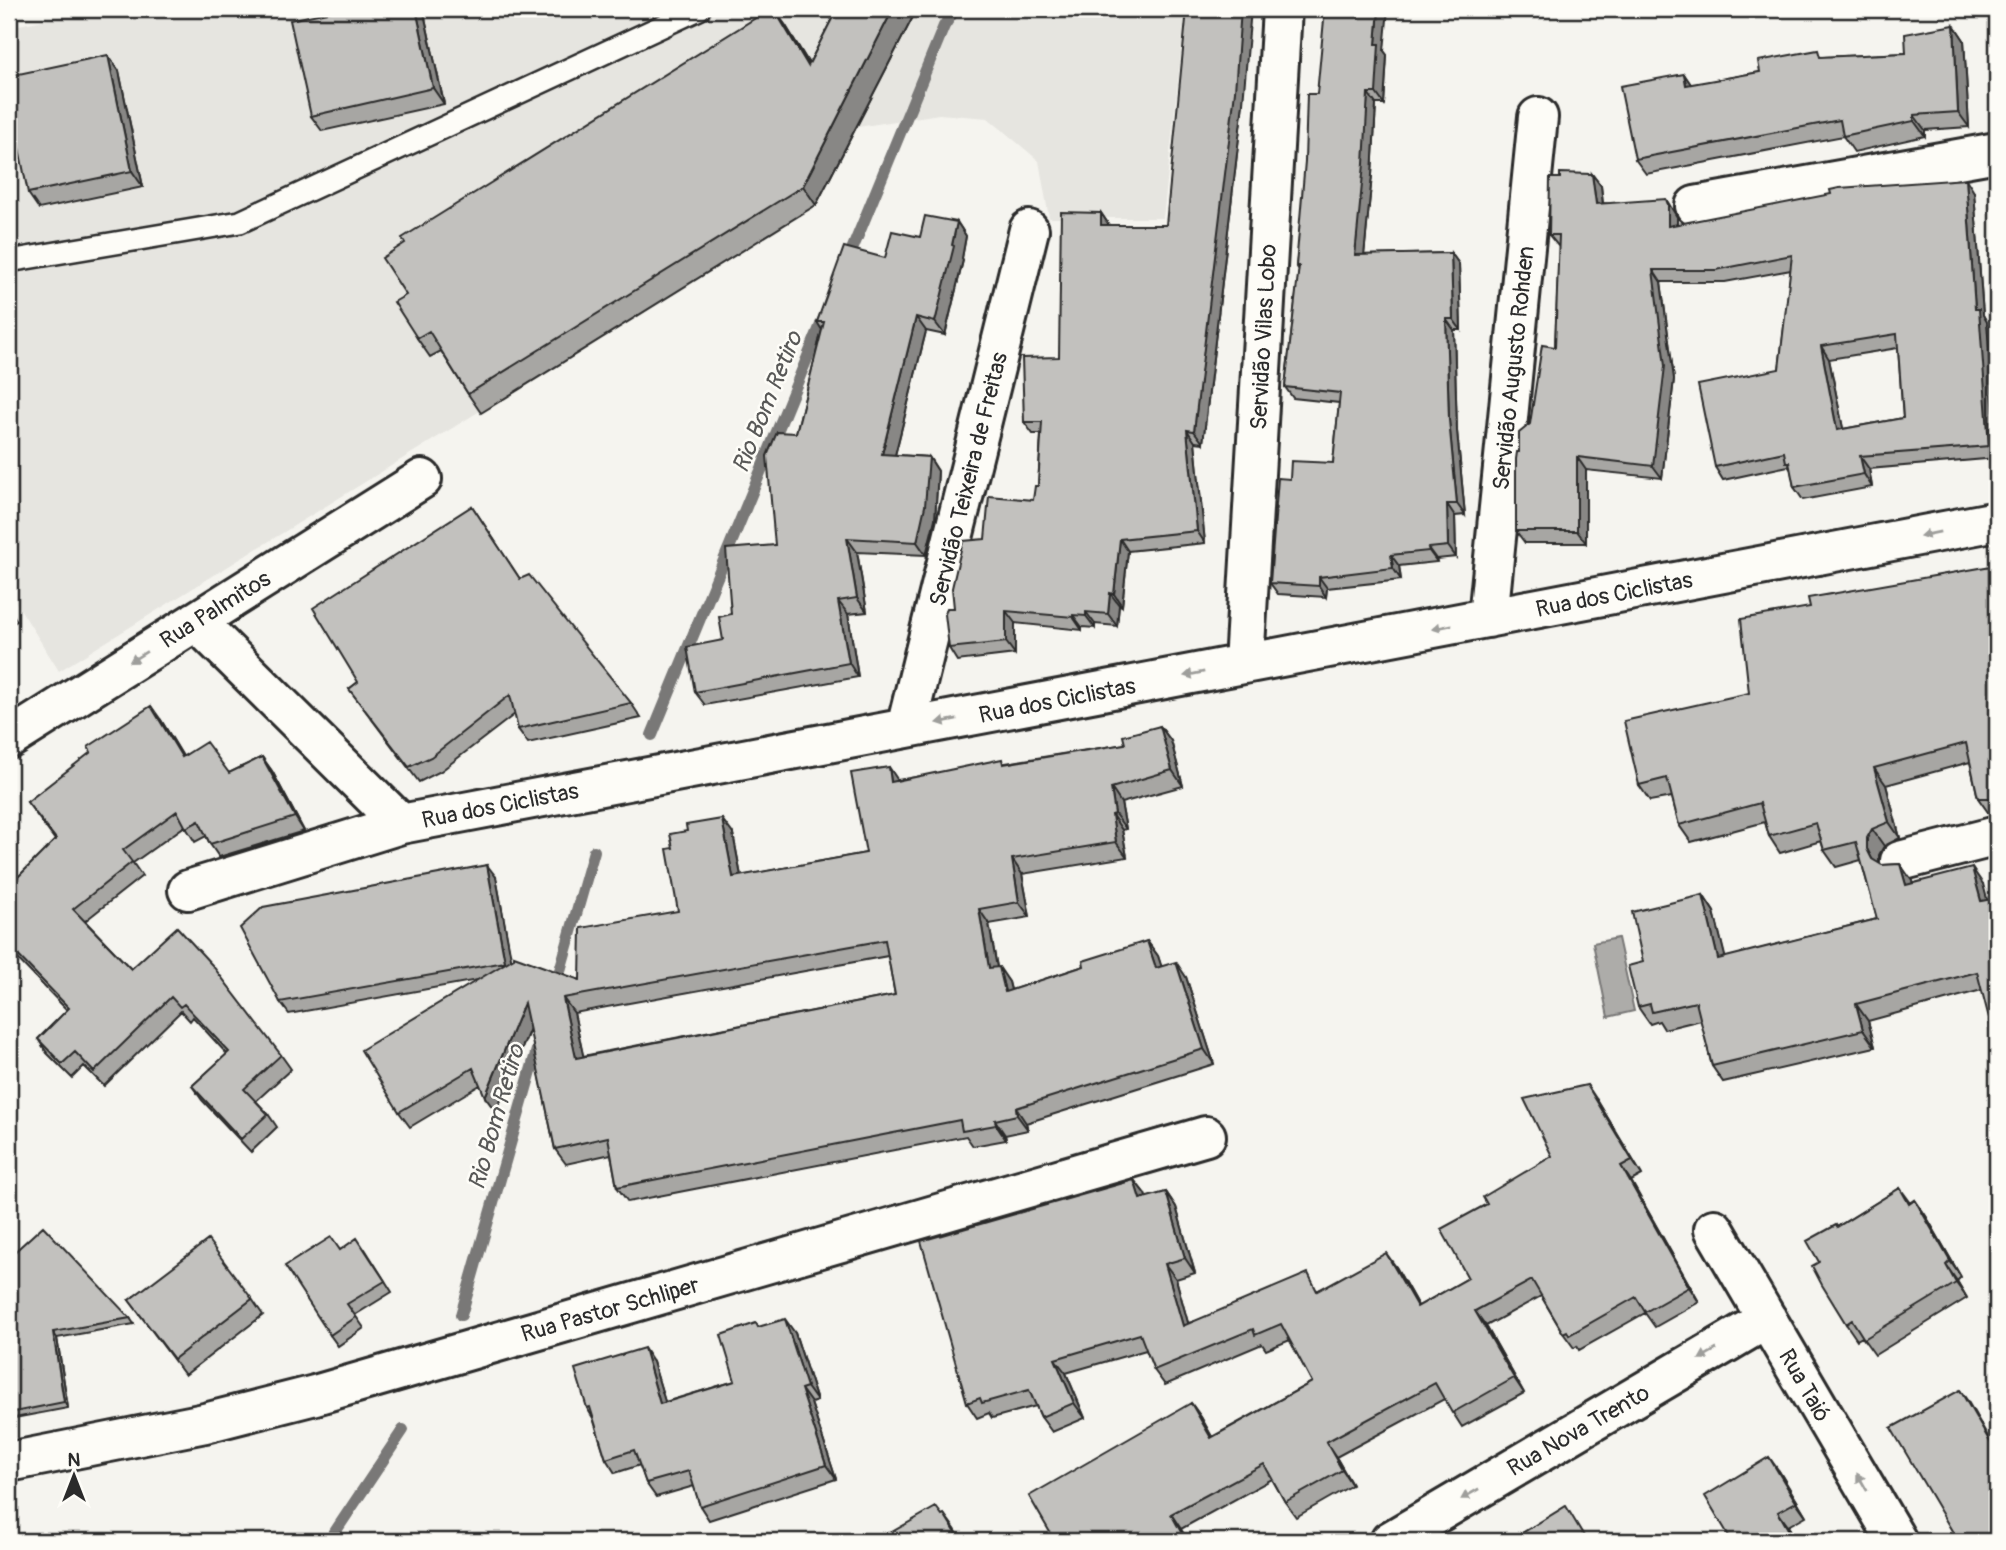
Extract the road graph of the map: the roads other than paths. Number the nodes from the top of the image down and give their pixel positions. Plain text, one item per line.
1 (699, 9) edge
2 (1282, 9) edge
3 (1538, 117) dead end
4 (1997, 152) edge
5 (1695, 206) dead end
6 (1029, 230) dead end
7 (9, 261) edge
8 (422, 479) dead end
9 (1997, 521) edge
10 (1488, 618) junction
11 (196, 621) junction
12 (1244, 664) junction
13 (906, 728) junction
14 (9, 739) edge
15 (401, 824) junction
16 (1997, 836) edge
17 (1900, 861) edge
18 (188, 890) dead end
19 (1206, 1136) dead end
20 (1714, 1229) dead end
21 (1767, 1319) junction
22 (9, 1462) edge
23 (1390, 1541) edge
24 (1897, 1541) edge

1 - 7 lane
2 - 12 street, Servidão Vilas Lobo
3 - 10 street, Servidão Augusto Rohden
4 - 5 street
6 - 13 street, Servidão Teixeira de Freitas
8 - 11 street, Rua Palmitos
9 -> 10 street, Rua dos Ciclistas
10 -> 12 street, Rua dos Ciclistas
11 -> 14 street, Rua Palmitos
11 - 15 street, Rua dos Ciclistas
12 -> 13 street, Rua dos Ciclistas
13 - 15 street, Rua dos Ciclistas
15 - 18 street
16 - 17 street
19 - 22 street, Rua Pastor Schliper
20 - 21 street, Rua Taió
21 -> 23 street, Rua Nova Trento
24 -> 21 street, Rua Taió

